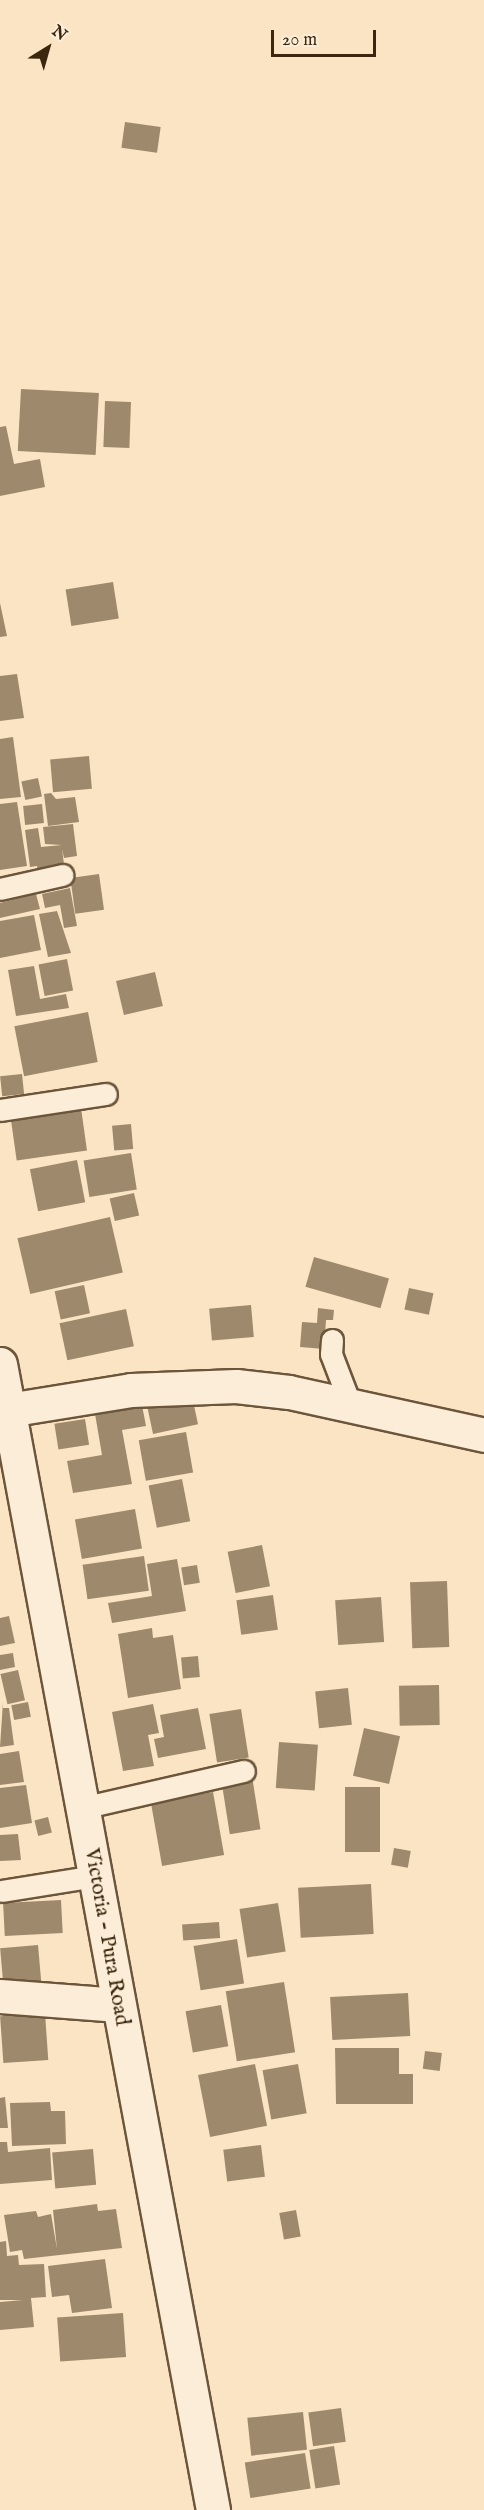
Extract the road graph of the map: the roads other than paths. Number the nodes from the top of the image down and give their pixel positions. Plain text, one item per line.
1 (62, 875) dead end
2 (0, 889) edge
3 (106, 1094) dead end
4 (0, 1110) edge
5 (332, 1340) dead end
6 (0, 1364) edge
7 (351, 1406) junction
8 (8, 1410) junction
9 (484, 1435) edge
10 (244, 1771) dead end
11 (82, 1808) junction
12 (95, 1876) junction
13 (2, 1891) dead end
14 (0, 1996) edge
15 (119, 2005) junction
16 (213, 2510) edge

1 - 2 lane
3 - 4 lane
5 - 7 lane
6 - 8 main road, Victoria - Pura Road
7 - 8 main road
7 - 9 main road
8 - 11 main road, Victoria - Pura Road
10 - 11 lane
11 - 12 main road, Victoria - Pura Road
12 - 13 lane
12 - 15 main road, Victoria - Pura Road
14 - 15 main road
15 - 16 main road, Victoria - Pura Road

